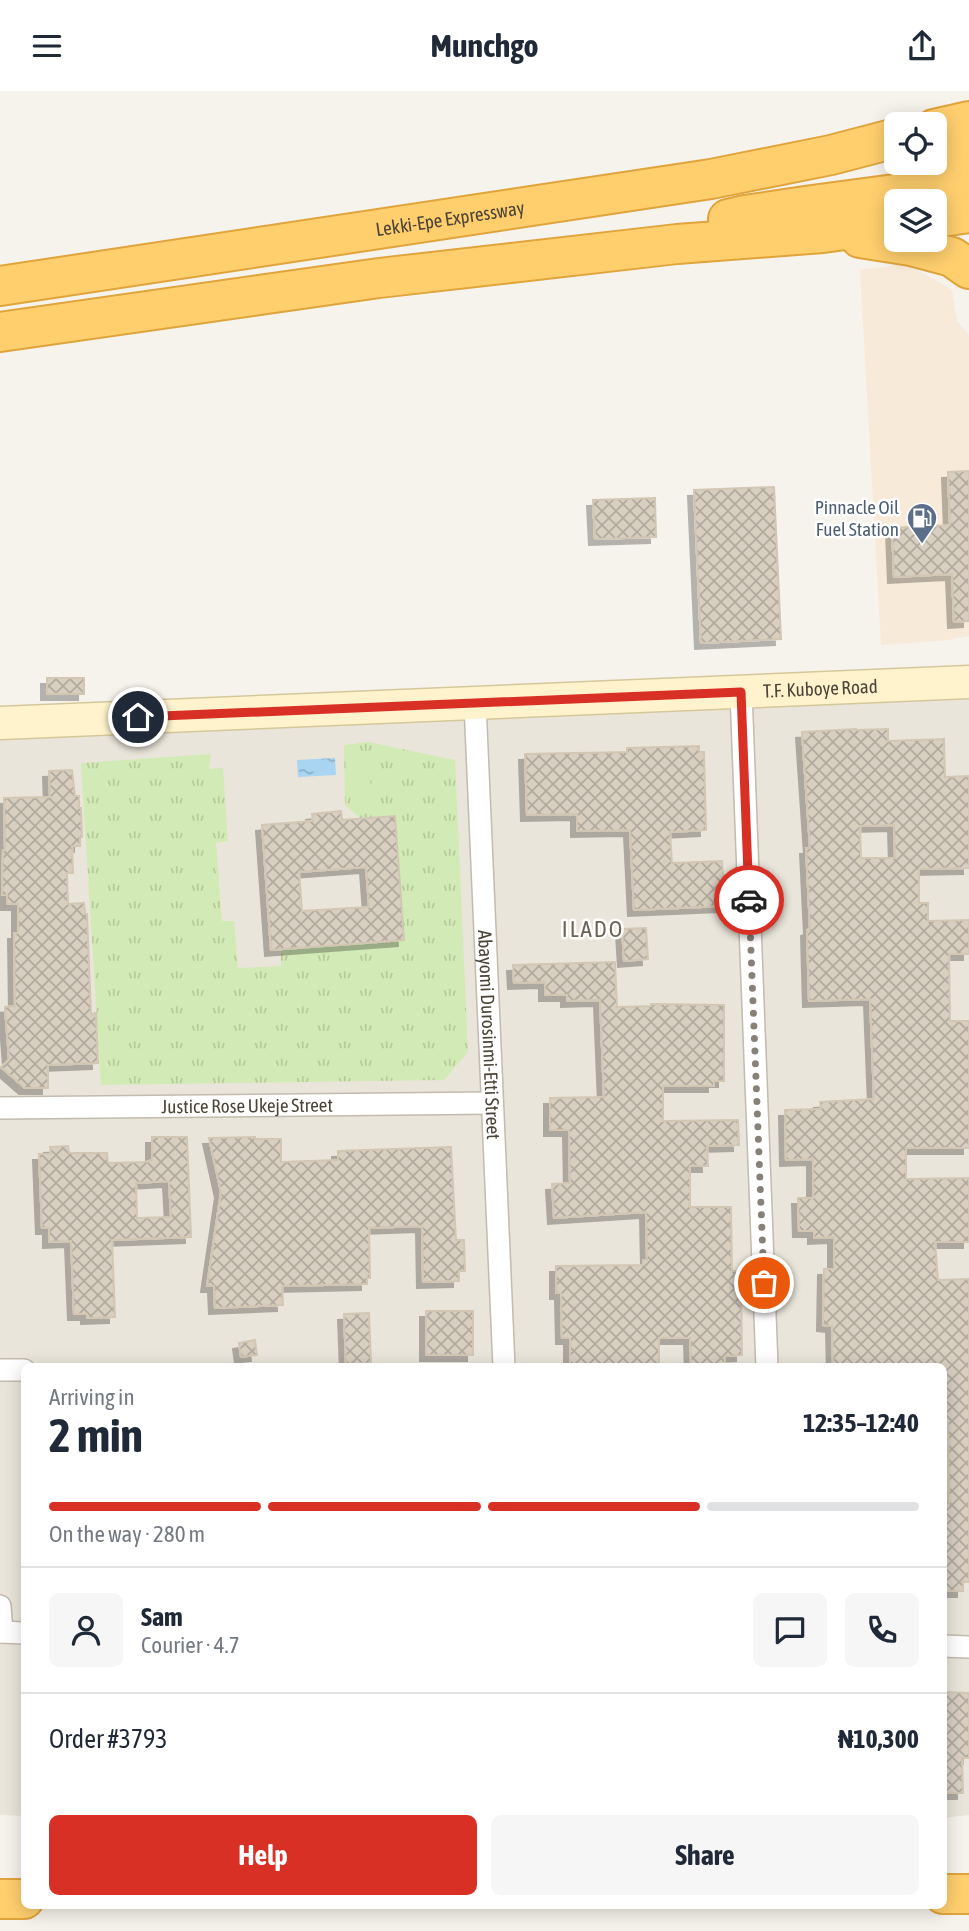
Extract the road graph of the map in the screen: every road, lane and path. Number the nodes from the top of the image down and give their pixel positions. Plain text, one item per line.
1 (949, 130) edge
2 (884, 141) edge
3 (969, 158) edge
4 (884, 167) edge
5 (711, 179) junction
6 (969, 184) edge
7 (969, 213) edge
8 (947, 216) edge
9 (884, 225) edge
10 (823, 233) junction
11 (677, 244) junction
12 (969, 269) edge
13 (0, 286) edge
14 (0, 332) edge
15 (969, 682) edge
16 (741, 692) junction
17 (475, 703) junction
18 (0, 723) edge
19 (492, 1103) junction
20 (0, 1108) edge
21 (505, 1363) edge
22 (767, 1363) edge
23 (0, 1370) edge
24 (21, 1370) edge
25 (0, 1605) edge
26 (1, 1632) edge
27 (21, 1633) edge
28 (947, 1646) edge
29 (969, 1647) edge
30 (947, 1894) edge
31 (969, 1894) edge
32 (0, 1899) edge
33 (21, 1899) edge

1 - 3 highway
2 - 5 highway, Lekki-Epe Expressway
4 - 5 highway
5 - 13 highway, Lekki-Epe Expressway
6 - 11 highway
7 - 8 highway
9 - 10 highway
10 - 11 highway
10 - 12 highway
11 - 14 highway
15 - 16 street, T.F. Kuboye Road
16 - 17 street, T.F. Kuboye Road
16 - 22 street
17 - 18 street, T.F. Kuboye Road
17 - 19 street, Abayomi Durosinmi-Etti Street
19 - 20 street, Justice Rose Ukeje Street
19 - 21 street, Abayomi Durosinmi-Etti Street
23 - 24 street
25 - 26 street
26 - 27 street
28 - 29 street
30 - 31 highway
32 - 33 highway

